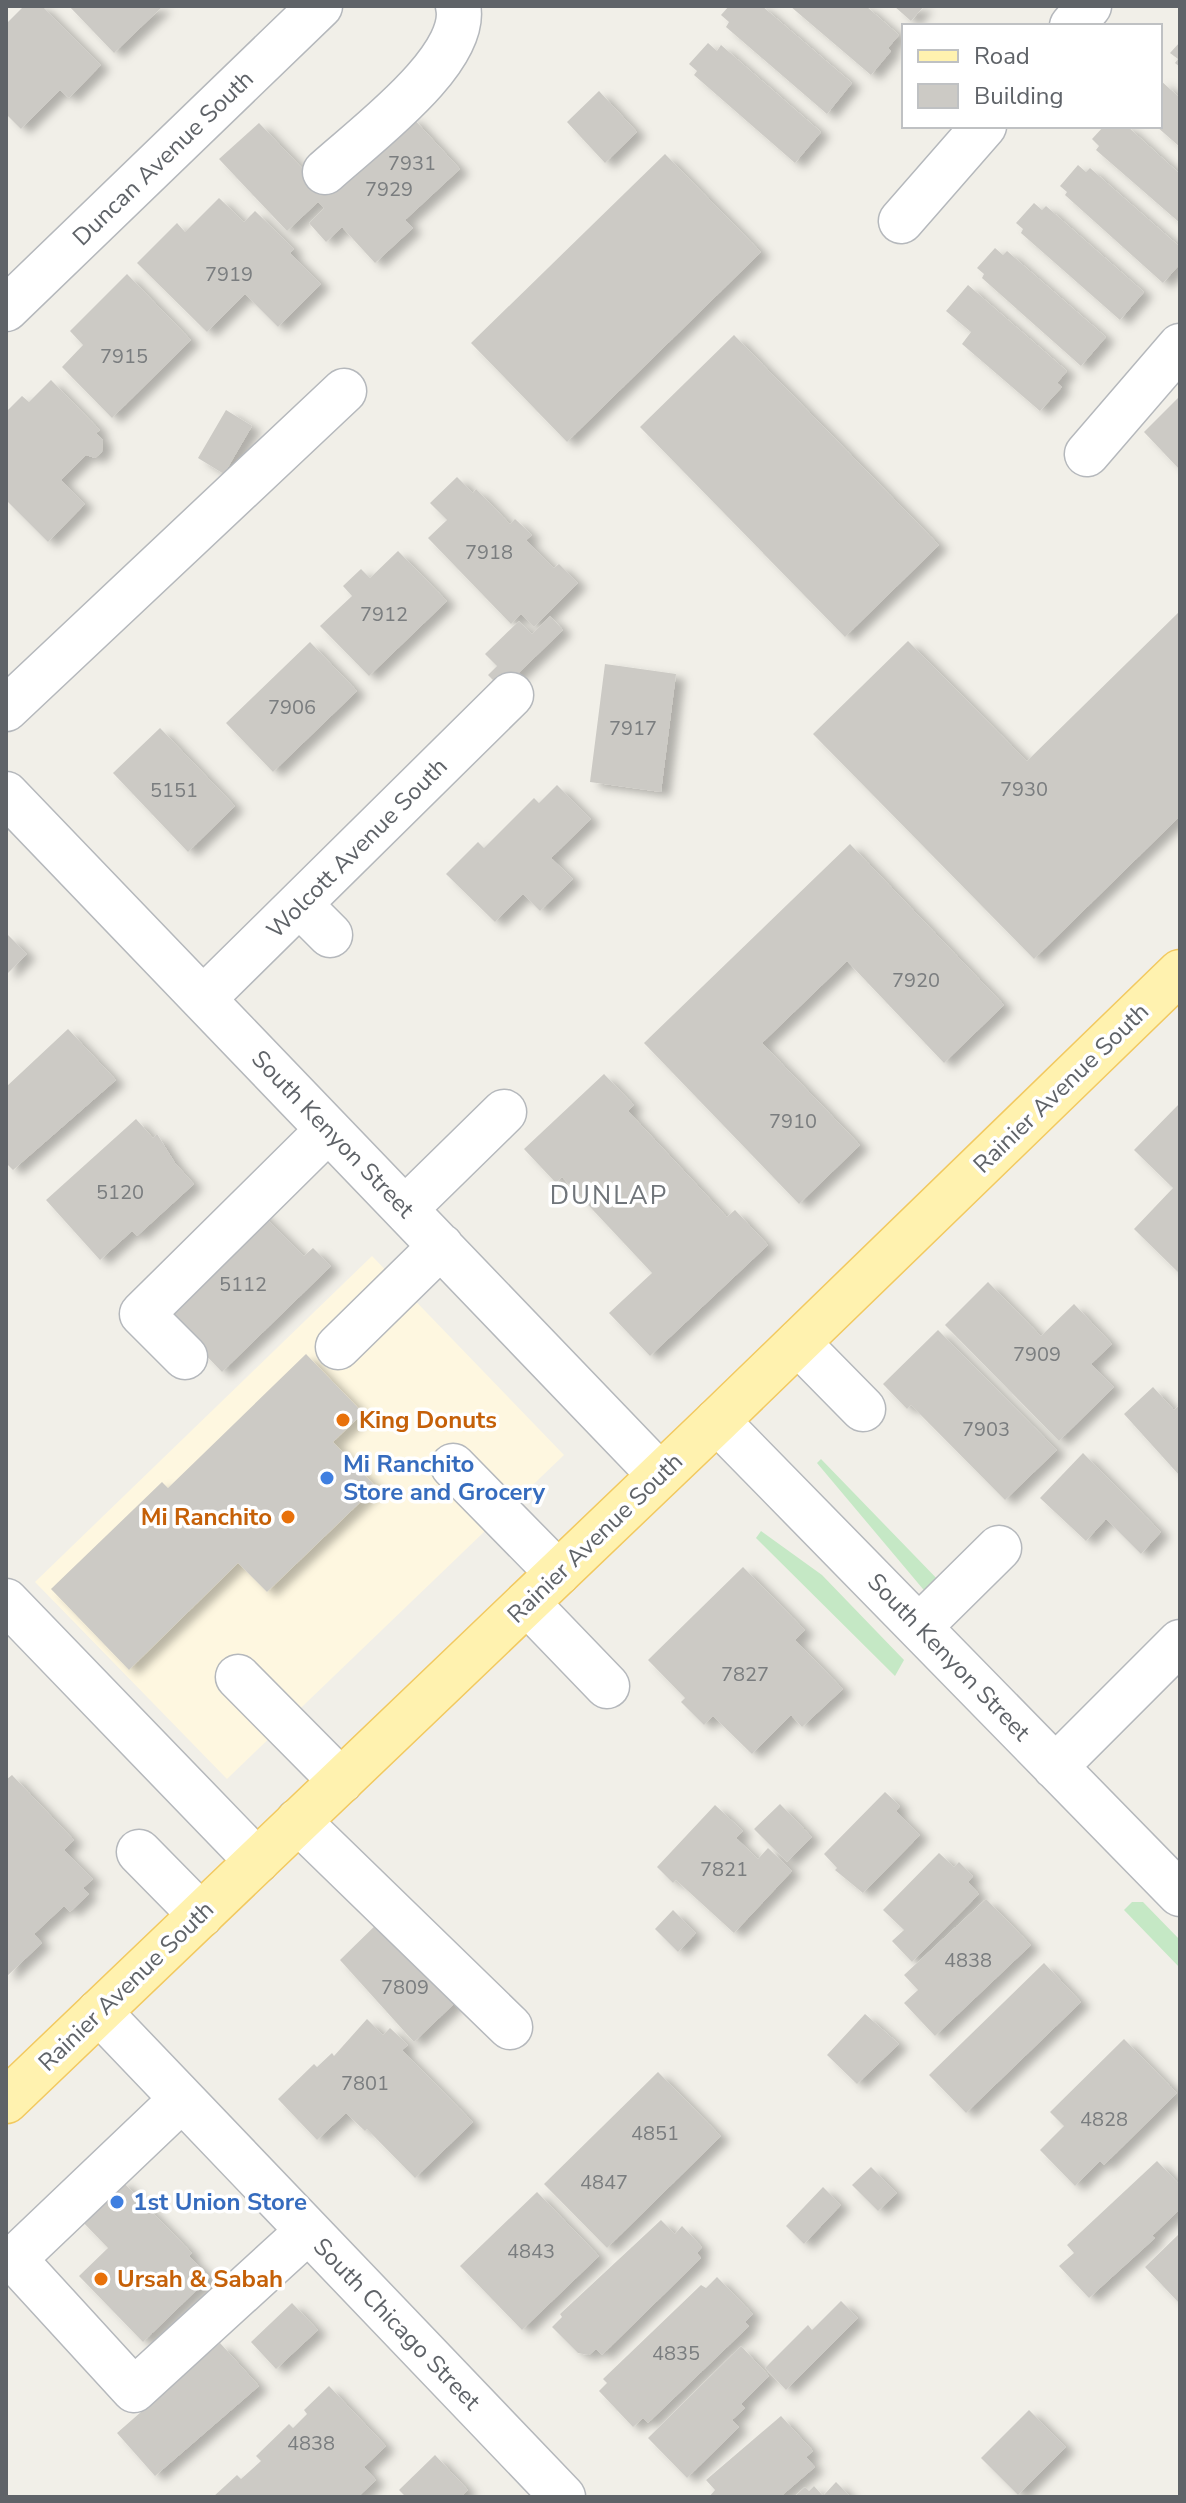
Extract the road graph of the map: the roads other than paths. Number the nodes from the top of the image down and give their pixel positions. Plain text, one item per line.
1 (320, 6) edge
2 (458, 6) edge
3 (1089, 6) edge
4 (1074, 24) edge
5 (982, 128) edge
6 (325, 172) dead end
7 (901, 221) dead end
8 (6, 309) edge
9 (1180, 346) edge
10 (344, 391) dead end
11 (1087, 454) dead end
12 (511, 695) dead end
13 (6, 709) edge
14 (6, 794) edge
15 (1180, 972) edge
16 (203, 999) junction
17 (504, 1112) dead end
18 (328, 1130) junction
19 (405, 1209) junction
20 (441, 1246) junction
21 (798, 1343) junction
22 (338, 1347) dead end
23 (185, 1357) dead end
24 (863, 1409) dead end
25 (717, 1421) junction
26 (453, 1466) dead end
27 (660, 1475) junction
28 (999, 1548) dead end
29 (558, 1573) junction
30 (6, 1601) edge
31 (527, 1603) junction
32 (919, 1627) junction
33 (1180, 1642) edge
34 (238, 1677) dead end
35 (607, 1686) dead end
36 (1055, 1767) junction
37 (341, 1781) junction
38 (298, 1821) junction
39 (139, 1852) dead end
40 (257, 1861) junction
41 (1180, 1894) edge
42 (201, 1915) junction
43 (99, 2012) junction
44 (510, 2027) dead end
45 (182, 2099) junction
46 (6, 2101) edge
47 (308, 2231) junction
48 (563, 2497) edge

1 - 8 street, Duncan Avenue South
2 - 6 street
3 - 4 street
5 - 7 street
9 - 11 street
10 - 13 street
12 - 16 street, Wolcott Avenue South
14 - 16 street, South Kenyon Street
15 - 21 main road, Rainier Avenue South
16 - 18 street, South Kenyon Street
17 - 19 street
18 - 19 street, South Kenyon Street
18 - 23 street
19 - 20 street, South Kenyon Street
20 - 22 street
20 - 27 street, South Kenyon Street
21 - 24 street
21 - 25 main road, Rainier Avenue South
25 - 27 main road, Rainier Avenue South
25 - 32 street, South Kenyon Street
26 - 29 street
27 - 29 main road, Rainier Avenue South
28 - 32 street
29 - 31 main road, Rainier Avenue South
30 - 40 street
31 - 35 street
31 - 37 main road, Rainier Avenue South
32 - 36 street, South Kenyon Street
33 - 36 street
34 - 37 street
36 - 41 street, South Kenyon Street
37 - 38 main road, Rainier Avenue South
38 - 40 main road, Rainier Avenue South
38 - 44 street
39 - 42 street
40 - 42 main road, Rainier Avenue South
42 - 43 main road, Rainier Avenue South
43 - 45 street, South Chicago Street
43 - 46 main road, Rainier Avenue South
45 - 47 street, South Chicago Street
45 - 47 street
47 - 48 street, South Chicago Street

